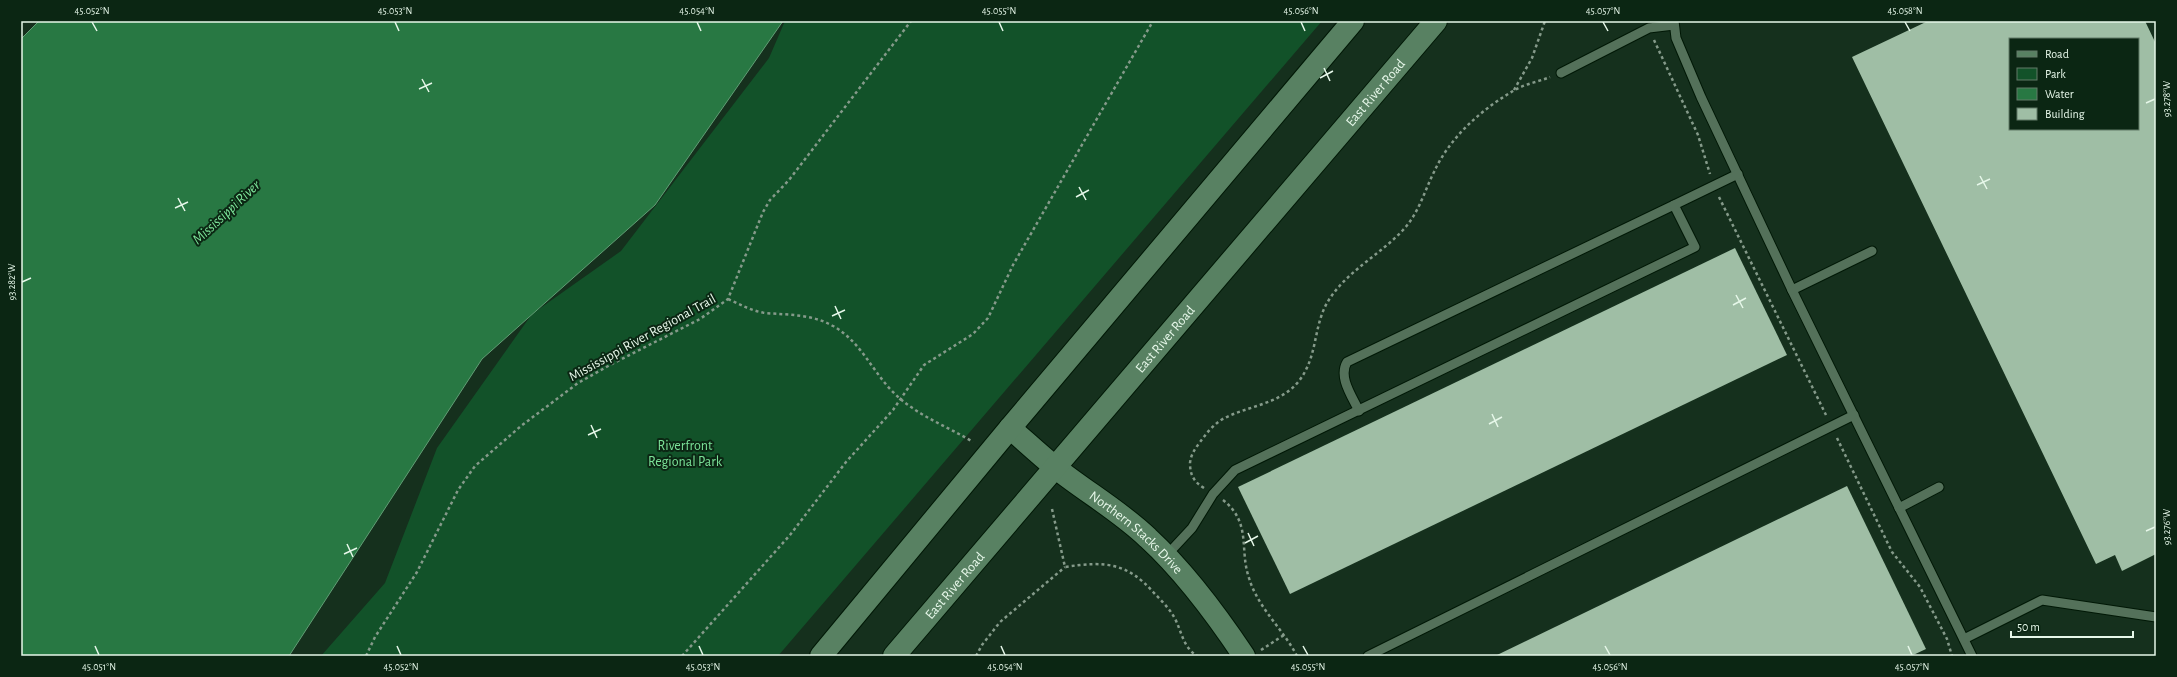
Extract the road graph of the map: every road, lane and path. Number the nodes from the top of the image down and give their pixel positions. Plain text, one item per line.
1 (911, 21) edge
2 (1153, 21) edge
3 (1354, 21) edge
4 (1436, 21) edge
5 (1545, 21) edge
6 (1674, 23) edge
7 (1650, 28) junction
8 (1561, 73) joint
9 (1514, 90) junction
10 (1738, 174) junction
11 (1714, 186) junction
12 (1674, 205) junction
13 (1872, 251) dead end
14 (1792, 290) junction
15 (728, 299) junction
16 (901, 399) junction
17 (1359, 411) junction
18 (1854, 415) junction
19 (1831, 426) junction
20 (1010, 428) junction
21 (977, 444) dead end
22 (1056, 468) junction
23 (1939, 487) dead end
24 (1204, 488) dead end
25 (1219, 497) dead end
26 (1899, 508) junction
27 (1052, 509) dead end
28 (1166, 556) junction
29 (1065, 567) junction
30 (2156, 617) edge
31 (1284, 635) junction
32 (1964, 639) junction
33 (1252, 654) edge
34 (366, 656) edge
35 (682, 656) edge
36 (821, 656) edge
37 (894, 656) edge
38 (976, 656) edge
39 (1196, 656) edge
40 (1297, 656) edge
41 (1368, 656) edge
42 (1952, 656) edge
43 (1972, 656) edge

1 - 15 path, Mississippi River Regional Trail
2 - 16 path
3 - 20 street
4 - 22 street, East River Road
5 - 9 path
6 - 7 lane
6 - 10 lane
7 - 8 lane
7 - 11 path
8 - 9 path
9 - 24 path
10 - 11 lane
10 - 14 lane
11 - 12 lane
11 - 19 path
12 - 17 lane
12 - 17 lane
13 - 14 lane
14 - 18 lane
15 - 16 path
15 - 34 path, Mississippi River Regional Trail
16 - 21 path
16 - 35 path
17 - 28 lane
18 - 19 lane
18 - 26 lane
19 - 41 lane
19 - 42 path
20 - 22 street, Northern Stacks Drive
20 - 36 street
22 - 28 street, Northern Stacks Drive
22 - 37 street, East River Road
23 - 26 lane
25 - 31 path
26 - 32 lane
27 - 29 path
28 - 33 street, Northern Stacks Drive
29 - 38 path
29 - 39 path
30 - 32 lane
31 - 33 path
31 - 40 path
32 - 43 lane

